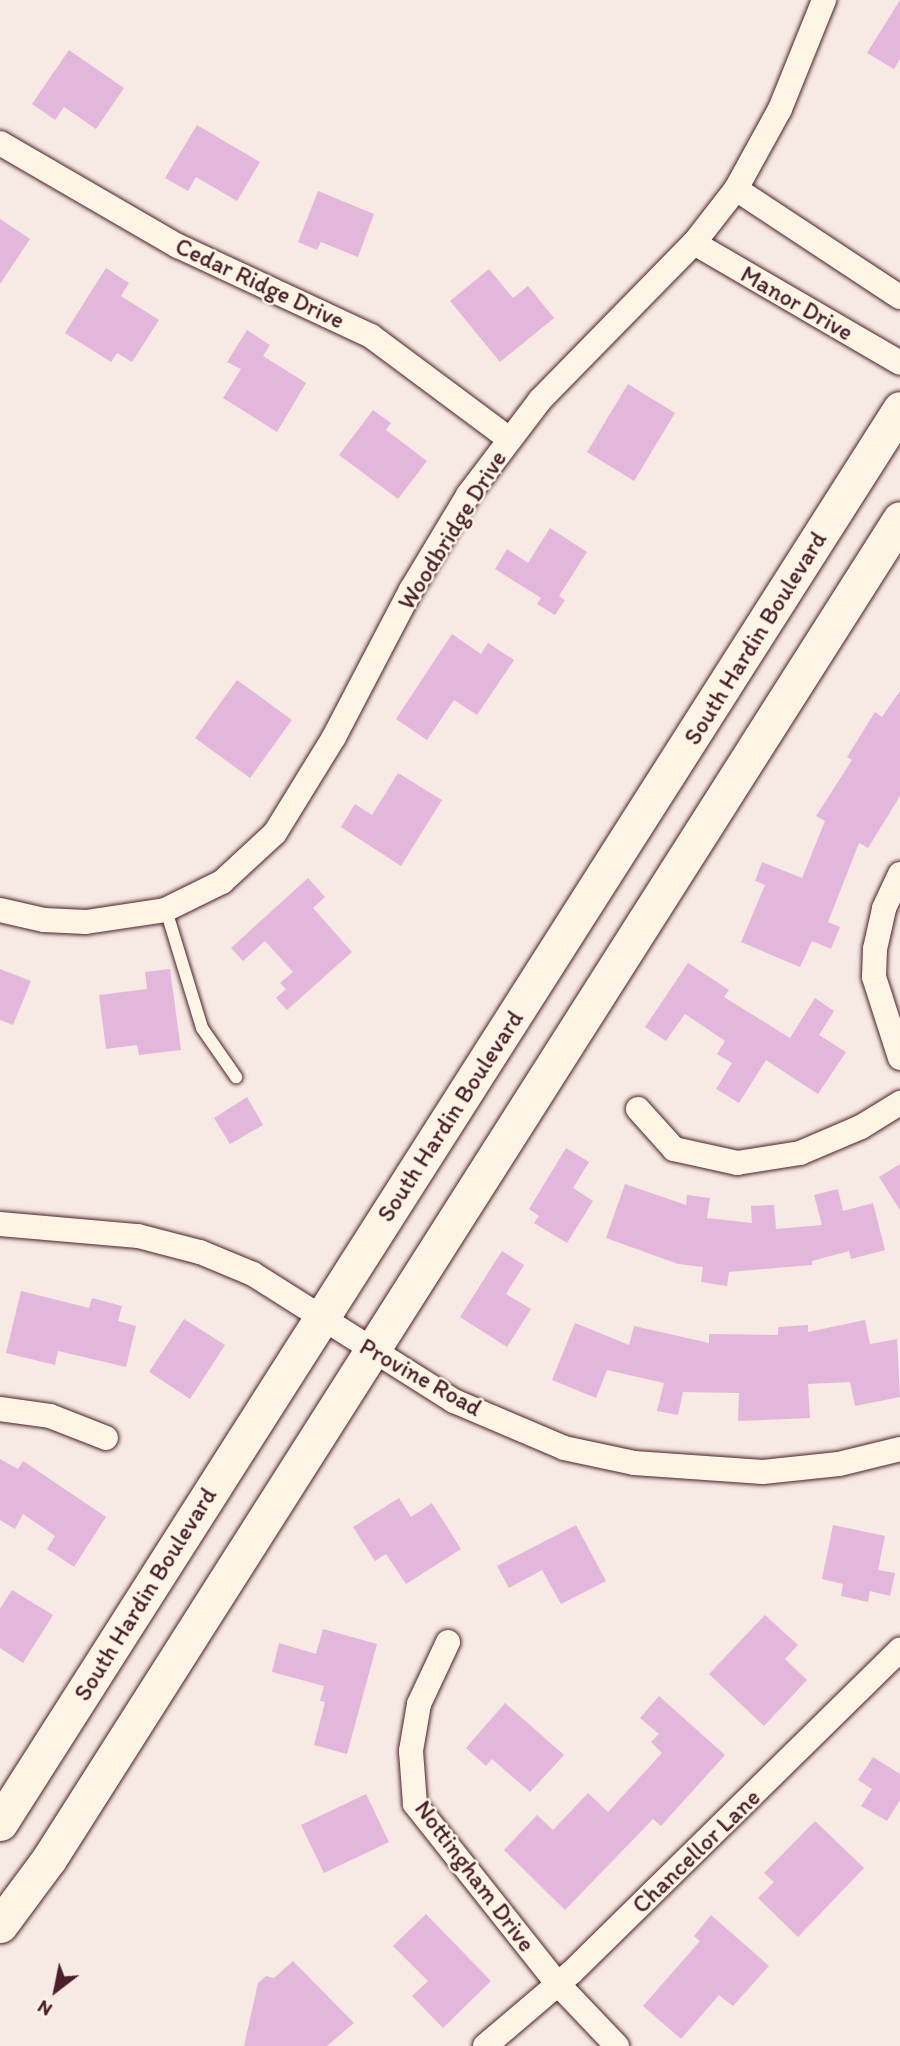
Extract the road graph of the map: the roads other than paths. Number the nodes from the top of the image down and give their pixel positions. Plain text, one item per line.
1 (824, 0) edge
2 (0, 143) edge
3 (736, 189) junction
4 (694, 243) junction
5 (900, 297) edge
6 (900, 363) edge
7 (900, 409) edge
8 (509, 439) junction
9 (900, 519) edge
10 (900, 874) edge
11 (0, 910) edge
12 (166, 910) junction
13 (900, 1058) edge
14 (236, 1077) dead end
15 (900, 1103) edge
16 (638, 1109) dead end
17 (0, 1224) edge
18 (321, 1318) junction
19 (373, 1352) junction
20 (0, 1409) edge
21 (106, 1438) dead end
22 (900, 1449) edge
23 (449, 1642) dead end
24 (900, 1650) edge
25 (0, 1823) edge
26 (0, 1926) edge
27 (557, 1983) junction
28 (485, 2046) edge
29 (617, 2046) edge

1 - 3 street, Woodbridge Drive
2 - 8 street, Cedar Ridge Drive
3 - 4 street, Woodbridge Drive
3 - 5 street
4 - 6 street, Manor Drive
4 - 8 street, Woodbridge Drive
7 - 18 main road, South Hardin Boulevard
8 - 12 street, Woodbridge Drive
9 - 19 main road
10 - 13 street
11 - 12 street, Woodbridge Drive
12 - 14 lane
15 - 16 street
17 - 18 street, Provine Road
18 - 19 street, Provine Road
18 - 25 main road, South Hardin Boulevard
19 - 22 street, Provine Road
19 - 26 main road
20 - 21 street
23 - 27 street, Nottingham Drive
24 - 27 street, Chancellor Lane
27 - 28 street, Chancellor Lane
27 - 29 street, Nottingham Drive

